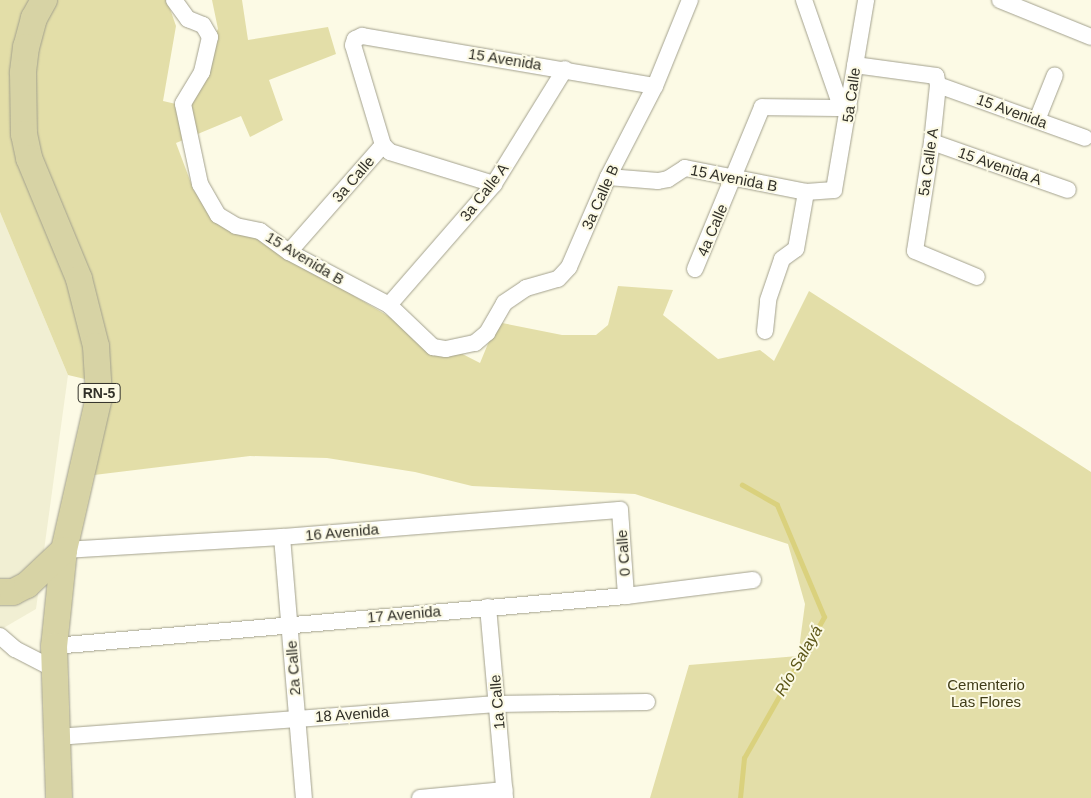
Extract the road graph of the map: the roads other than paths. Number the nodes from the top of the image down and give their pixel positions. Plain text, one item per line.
1 (44, 0) edge
2 (174, 0) edge
3 (690, 0) edge
4 (804, 0) edge
5 (866, 0) edge
6 (1000, 0) edge
7 (1091, 38) edge
8 (355, 39) joint
9 (855, 65) junction
10 (566, 69) junction
11 (1055, 75) dead end
12 (935, 80) junction
13 (655, 86) junction
14 (845, 107) junction
15 (1037, 120) junction
16 (1085, 138) dead end
17 (932, 142) junction
18 (383, 145) junction
19 (608, 177) junction
20 (735, 178) junction
21 (494, 184) junction
22 (834, 190) joint
23 (1068, 190) dead end
24 (806, 192) junction
25 (290, 252) junction
26 (695, 269) dead end
27 (977, 277) dead end
28 (389, 305) junction
29 (765, 331) dead end
30 (462, 347) joint
31 (620, 510) joint
32 (282, 537) junction
33 (64, 550) junction
34 (753, 580) dead end
35 (0, 592) edge
36 (626, 596) junction
37 (488, 607) junction
38 (290, 625) junction
39 (0, 636) edge
40 (54, 657) junction
41 (647, 702) dead end
42 (497, 704) junction
43 (297, 718) junction
44 (57, 737) junction
45 (505, 794) edge
46 (59, 798) edge
47 (304, 798) edge
48 (420, 798) edge

1 - 33 main road, RN-5
2 - 25 street, 15 Avenida B
3 - 13 street, 3a Calle B
4 - 14 street
5 - 9 street, 5a Calle
6 - 7 street
8 - 10 street, 15 Avenida
8 - 18 street, 3a Calle
9 - 12 street, 15 Avenida
9 - 14 street, 5a Calle
10 - 13 street, 15 Avenida
10 - 21 street, 3a Calle A
11 - 15 street
12 - 15 street, 15 Avenida
12 - 17 street, 5a Calle A
13 - 19 street, 3a Calle B
14 - 20 street, 4a Calle
14 - 22 street, 5a Calle
15 - 16 street, 15 Avenida
17 - 23 street, 15 Avenida A
17 - 27 street, 5a Calle A
18 - 21 street
18 - 25 street, 3a Calle
19 - 20 street, 15 Avenida B
19 - 30 street, 3a Calle B
20 - 24 street, 15 Avenida B
20 - 26 street, 4a Calle
21 - 28 street, 3a Calle A
22 - 24 street, 15 Avenida B
24 - 29 street
25 - 28 street, 15 Avenida B
28 - 30 street, 15 Avenida B
31 - 32 street, 16 Avenida
31 - 36 street, 0 Calle
32 - 33 street, 16 Avenida
32 - 38 street, 2a Calle
33 - 35 main road
33 - 40 main road, RN-5
34 - 36 street, 17 Avenida
36 - 37 street, 17 Avenida
37 - 38 street, 17 Avenida
37 - 42 street, 1a Calle
38 - 40 street, 17 Avenida
38 - 43 street, 2a Calle
39 - 40 street
40 - 44 main road, RN-5
41 - 42 street, 18 Avenida
42 - 43 street, 18 Avenida
42 - 45 street, 1a Calle
43 - 44 street, 18 Avenida
43 - 47 street, 2a Calle
44 - 46 main road, RN-5
45 - 48 street

